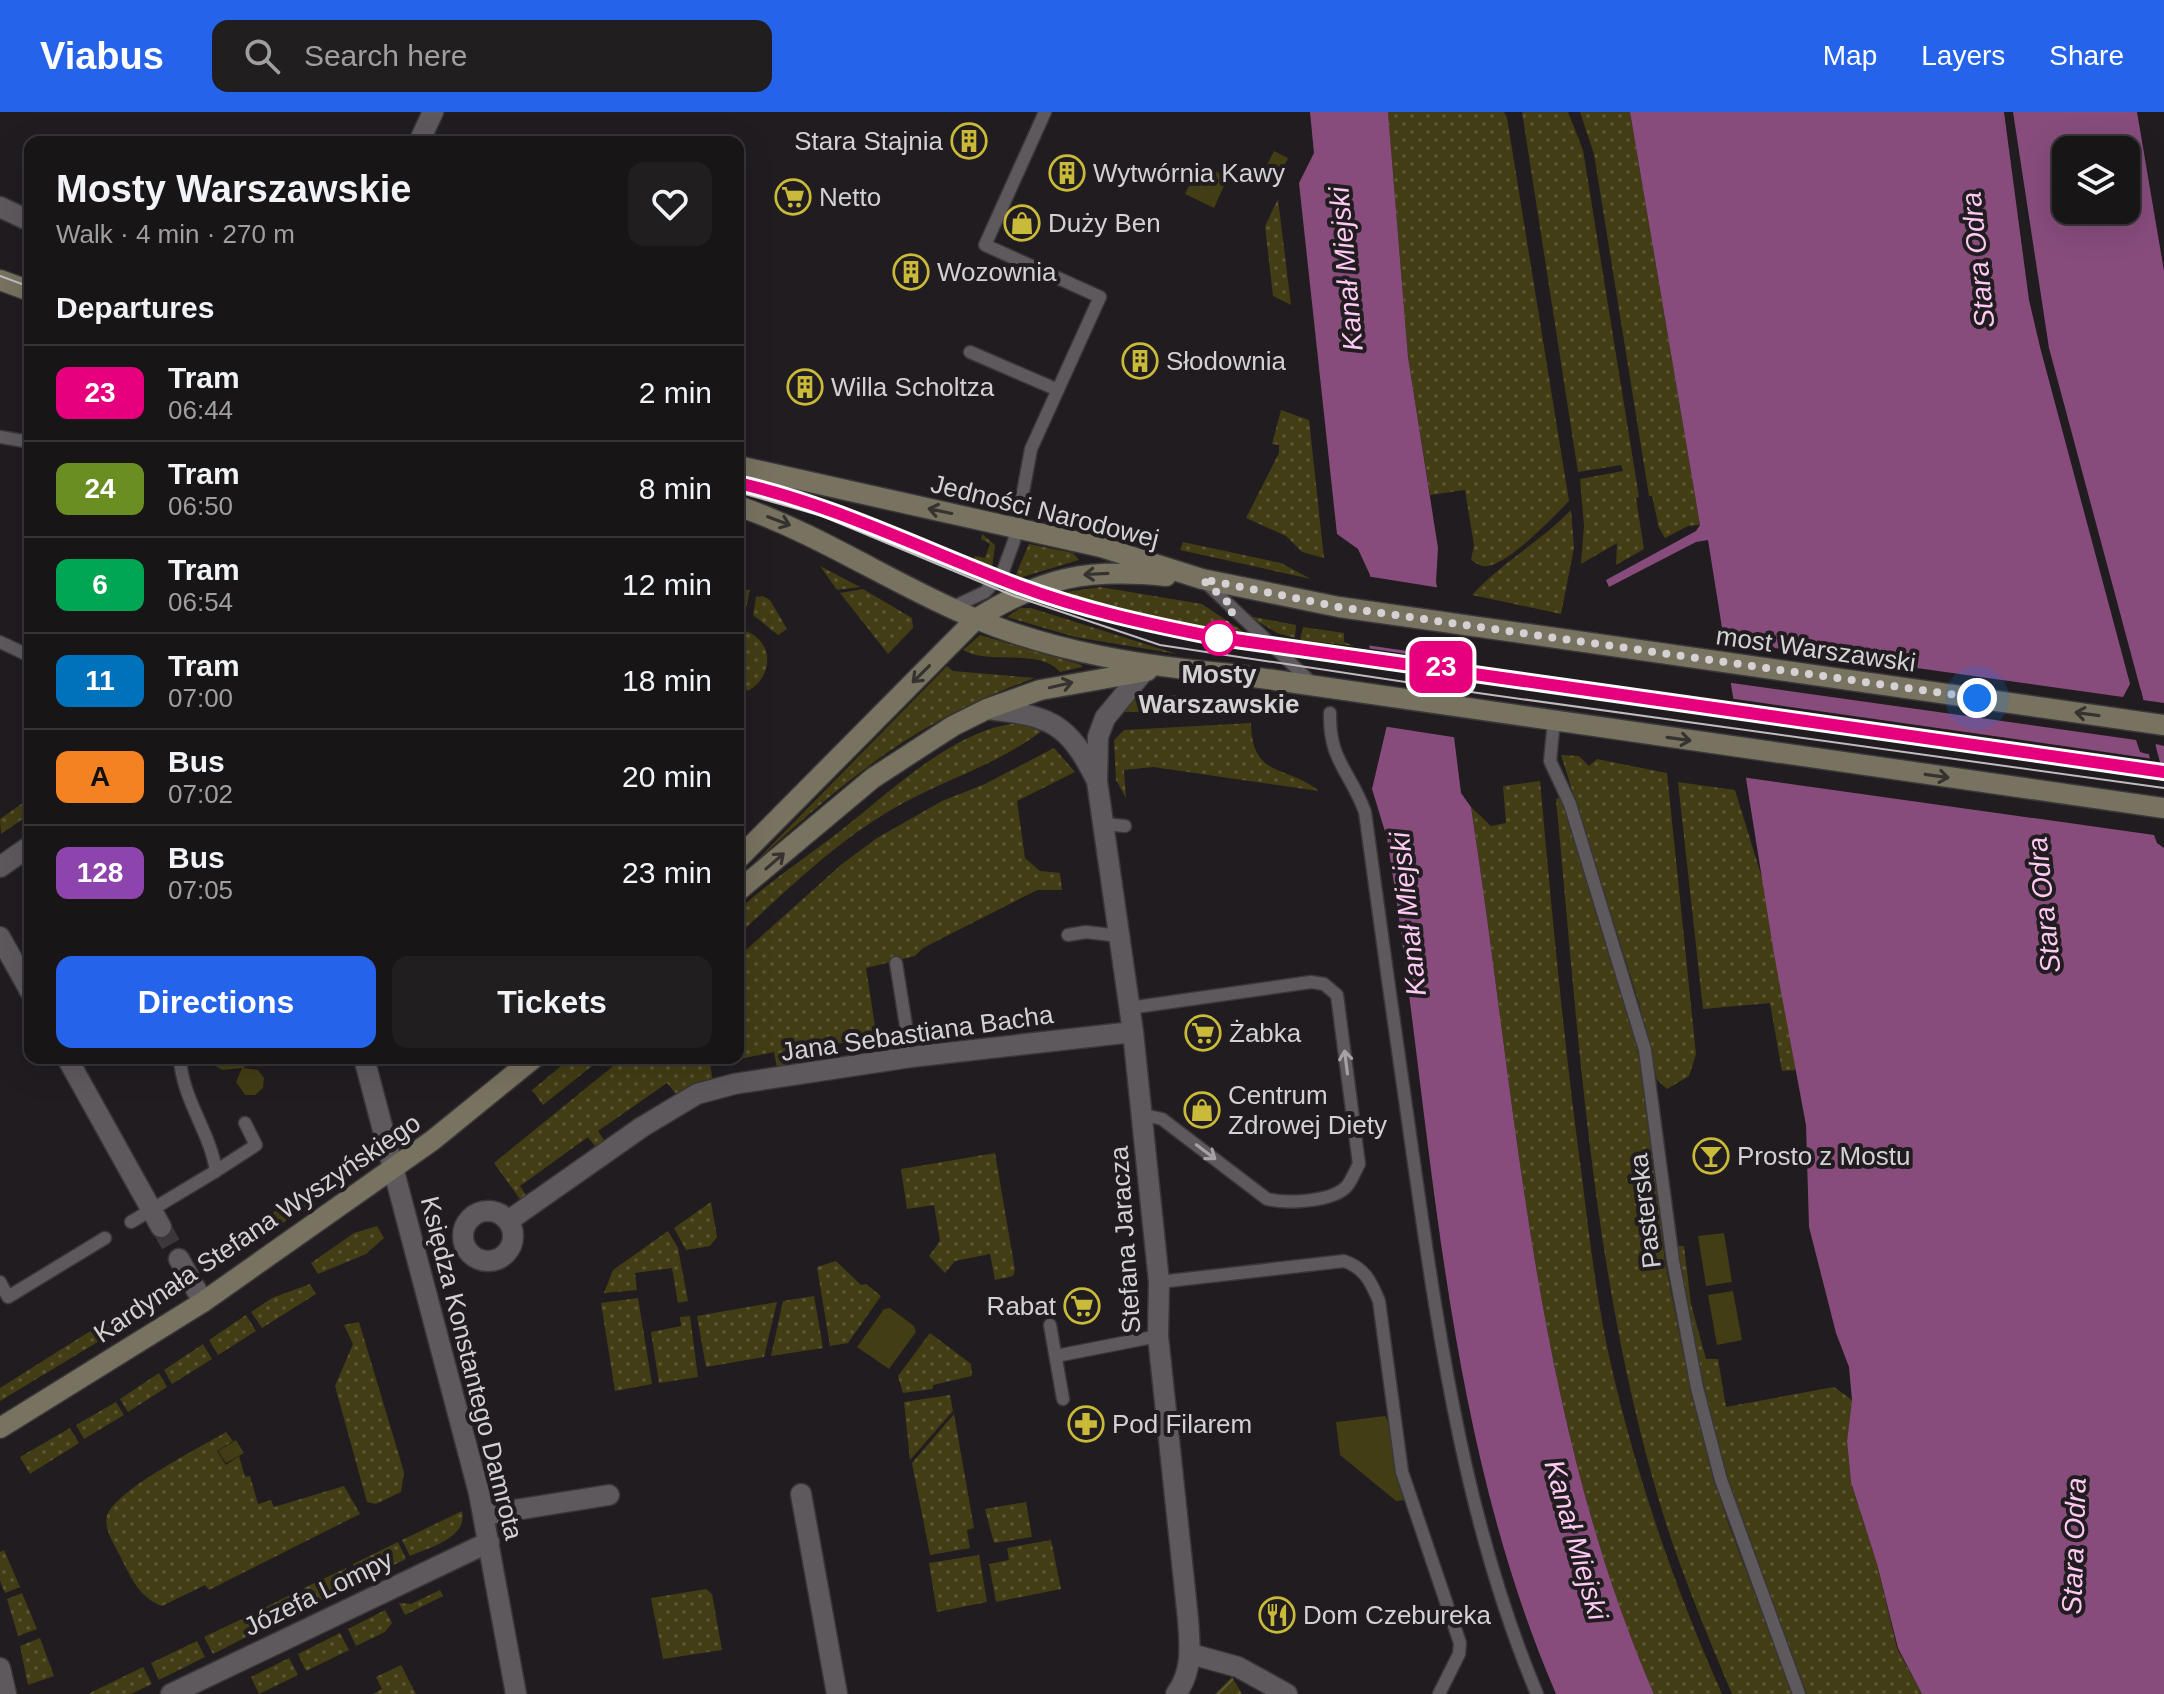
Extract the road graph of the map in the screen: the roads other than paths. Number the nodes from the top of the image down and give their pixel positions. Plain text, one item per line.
1 (433, 112) edge
2 (1045, 112) edge
3 (422, 136) edge
4 (0, 207) edge
5 (24, 218) edge
6 (0, 280) edge
7 (24, 289) edge
8 (970, 352) dead end
9 (1058, 390) junction
10 (0, 437) edge
11 (24, 441) edge
12 (744, 467) edge
13 (744, 508) edge
14 (1016, 528) junction
15 (1202, 579) junction
16 (951, 608) junction
17 (976, 619) junction
18 (1468, 626) joint
19 (0, 642) edge
20 (24, 653) edge
21 (1154, 670) junction
22 (1315, 686) junction
23 (987, 709) junction
24 (1330, 713) dead end
25 (1554, 721) junction
26 (2164, 725) edge
27 (1097, 781) junction
28 (2164, 808) edge
29 (24, 850) edge
30 (744, 853) edge
31 (0, 867) edge
32 (744, 886) edge
33 (1068, 935) dead end
34 (1120, 936) junction
35 (0, 937) edge
36 (896, 963) dead end
37 (24, 980) edge
38 (1129, 1008) junction
39 (1133, 1032) junction
40 (911, 1057) junction
41 (70, 1064) edge
42 (181, 1064) edge
43 (366, 1064) edge
44 (526, 1064) edge
45 (1140, 1114) junction
46 (245, 1123) dead end
47 (396, 1167) junction
48 (216, 1171) junction
49 (157, 1219) junction
50 (508, 1221) dead end
51 (131, 1222) dead end
52 (105, 1238) dead end
53 (179, 1259) tunnel mouth
54 (0, 1282) edge
55 (1159, 1282) junction
56 (203, 1302) junction
57 (1050, 1325) dead end
58 (1158, 1336) junction
59 (1056, 1356) junction
60 (1063, 1399) dead end
61 (0, 1428) edge
62 (801, 1494) dead end
63 (609, 1495) dead end
64 (484, 1515) junction
65 (489, 1542) junction
66 (1191, 1654) junction
67 (0, 1668) edge
68 (6, 1694) edge
69 (171, 1694) edge
70 (516, 1694) edge
71 (837, 1694) edge
72 (1176, 1694) edge
73 (1287, 1694) edge
74 (1439, 1694) edge
75 (1537, 1694) edge
76 (1799, 1694) edge

1 - 3 street
2 - 9 lane
4 - 5 street
6 - 7 main road
8 - 9 lane
9 - 14 lane
10 - 11 lane
14 -> 12 main road, Jedności Narodowej
13 -> 16 main road
14 - 15 main road, Jedności Narodowej
14 - 16 lane
15 -> 17 main road
15 - 18 main road, Jedności Narodowej
15 - 22 lane
16 - 17 main road
17 - 21 main road
17 -> 30 main road
26 -> 18 main road, most Warszawski
19 - 20 lane
21 - 22 main road
23 -> 21 main road
21 - 27 street, Stefana Jaracza
22 - 25 main road
23 - 27 street, Stefana Jaracza
32 -> 23 main road
24 - 75 lane
25 -> 28 main road
25 - 76 lane, Pasterska
27 - 34 street, Stefana Jaracza
29 - 31 street
33 - 34 lane
34 - 38 street, Stefana Jaracza
35 - 37 street
36 - 40 lane
38 - 39 street, Stefana Jaracza
45 -> 38 lane
39 - 40 street, Jana Sebastiana Bacha
39 - 45 street, Stefana Jaracza
40 - 50 street, Jana Sebastiana Bacha
41 - 49 street
42 - 48 lane
43 - 47 street, Księdza Konstantego Damrota
44 - 47 main road, Kardynała Stefana Wyszyńskiego
45 - 55 street, Stefana Jaracza
46 - 48 lane
47 - 56 main road, Kardynała Stefana Wyszyńskiego
47 - 64 street, Księdza Konstantego Damrota
48 - 49 lane
49 - 51 lane
52 - 54 lane
53 - 56 street
55 - 58 street, Stefana Jaracza
55 - 74 lane
56 - 61 main road, Kardynała Stefana Wyszyńskiego
57 - 59 lane
58 - 59 lane
58 - 66 street, Stefana Jaracza
59 - 60 lane
62 - 71 street
63 - 64 street
64 - 65 street, Księdza Konstantego Damrota
65 - 69 street, Józefa Lompy
65 - 70 street, Księdza Konstantego Damrota
66 - 72 street, Stefana Jaracza
66 - 73 street
67 - 68 street

